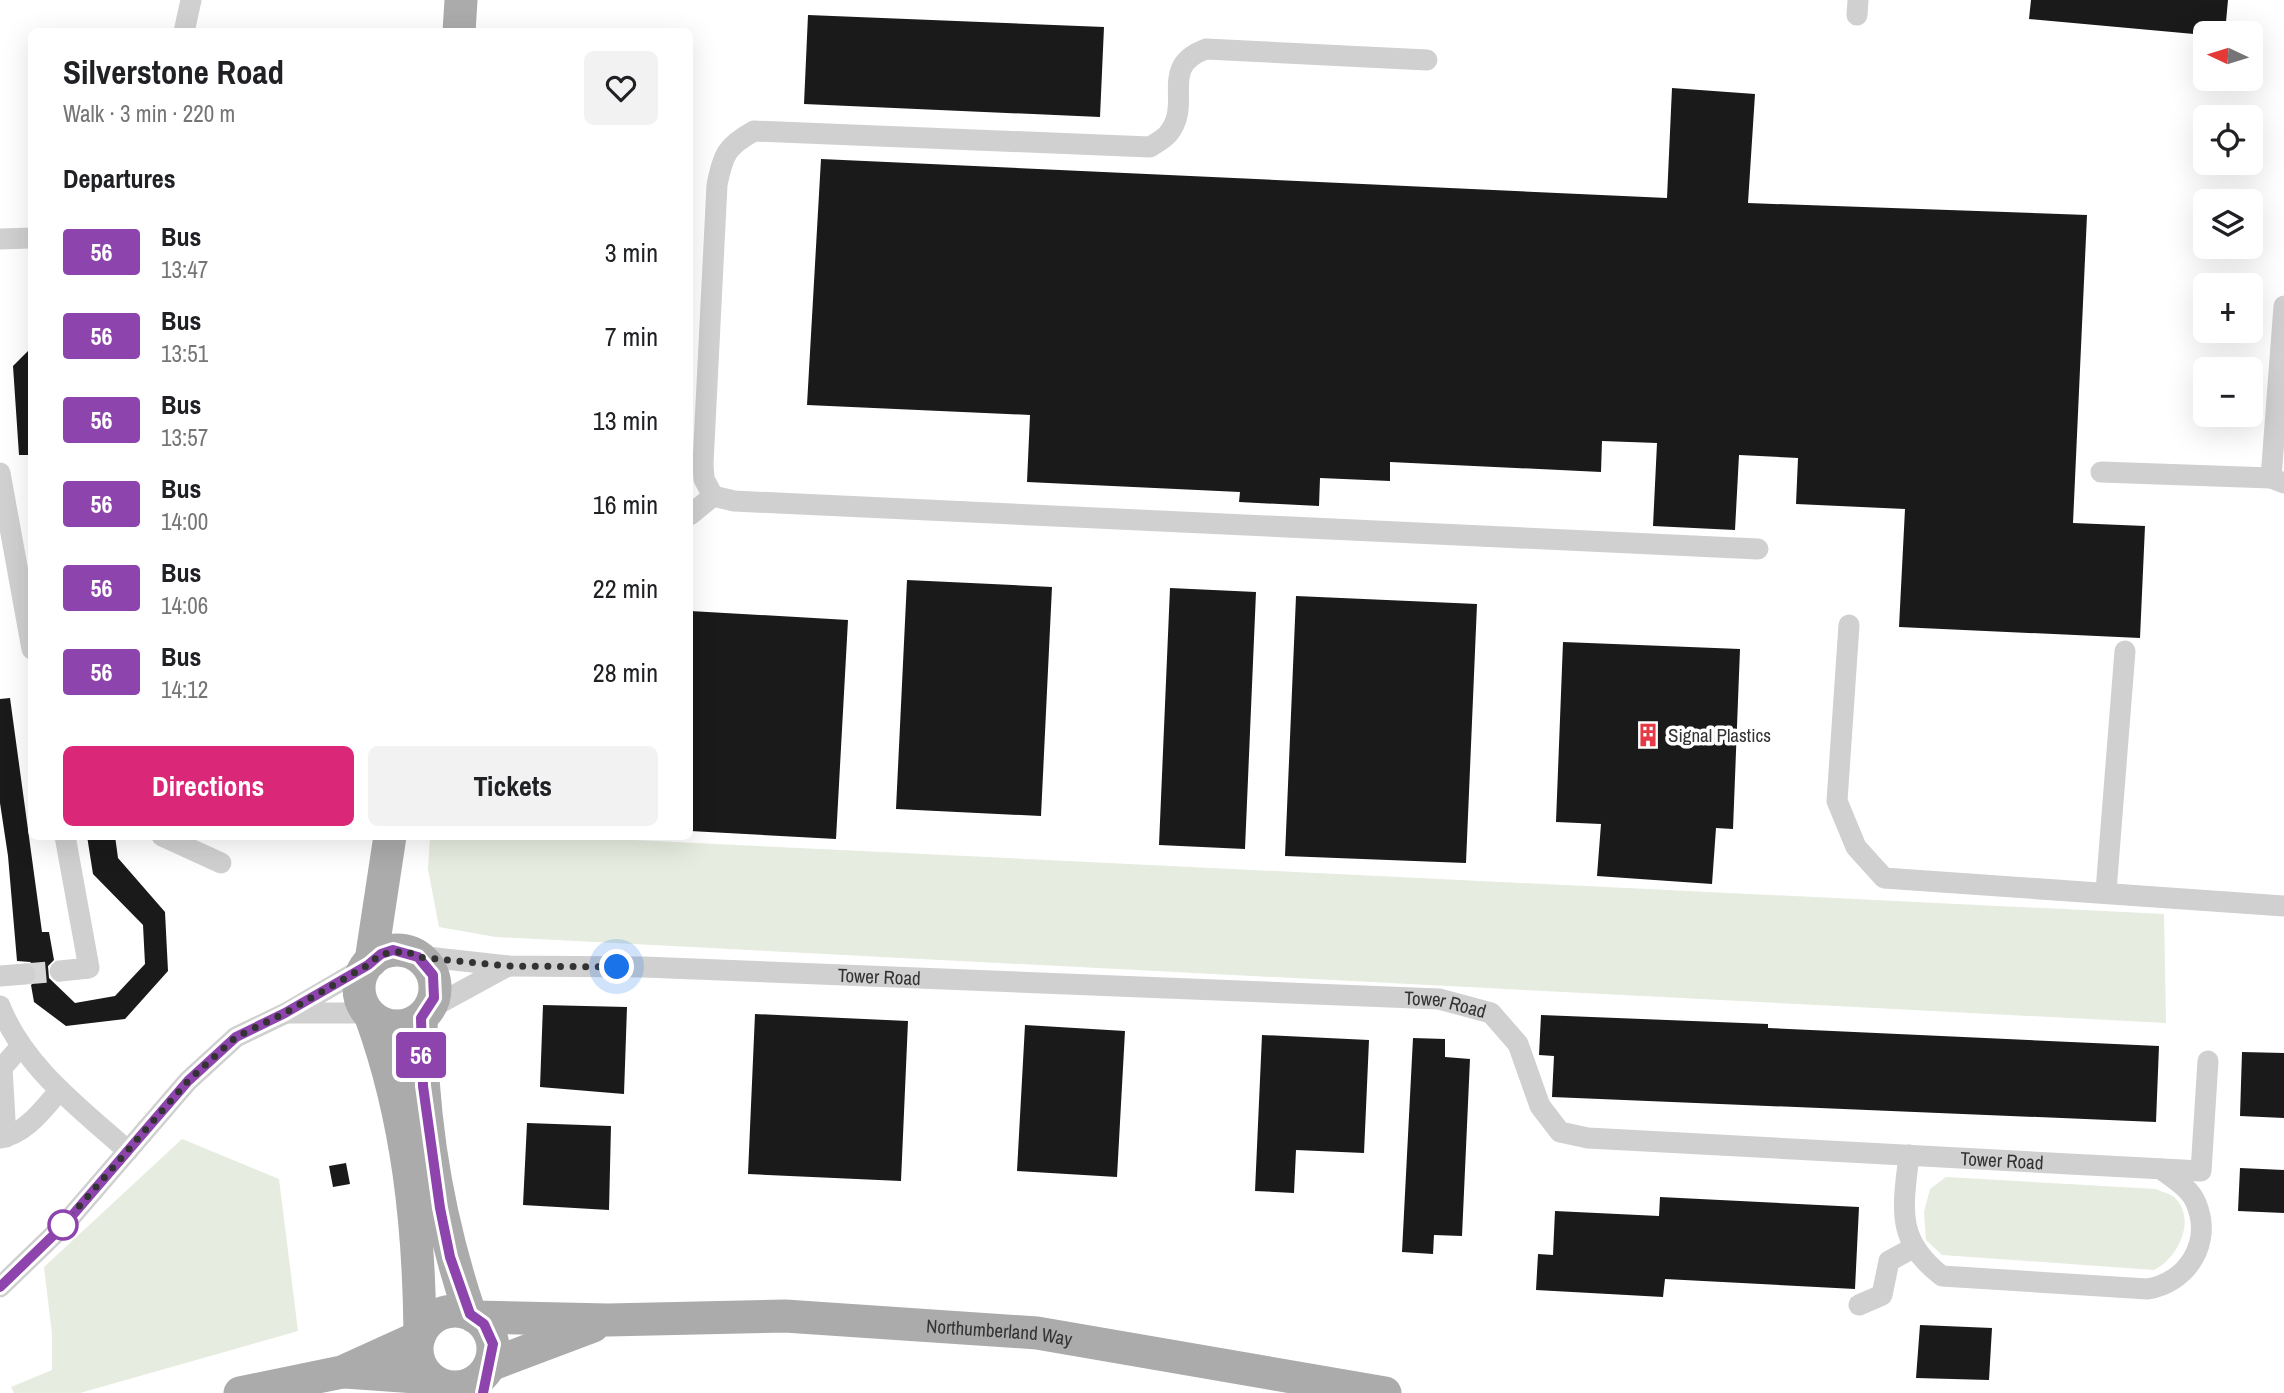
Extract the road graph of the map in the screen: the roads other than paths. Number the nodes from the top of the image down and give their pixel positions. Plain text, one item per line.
1 (191, 0) edge
2 (461, 0) edge
3 (185, 28) edge
4 (459, 28) edge
5 (1427, 60) dead end
6 (28, 238) edge
7 (0, 239) edge
8 (2284, 306) edge
9 (2101, 472) dead end
10 (0, 473) edge
11 (2278, 480) edge
12 (713, 496) junction
13 (693, 513) edge
14 (1758, 549) dead end
15 (1849, 625) dead end
16 (28, 627) edge
17 (2125, 650) dead end
18 (66, 840) edge
19 (171, 840) edge
20 (389, 850) edge
21 (221, 863) dead end
22 (2106, 891) junction
23 (2284, 906) edge
24 (412, 954) junction
25 (369, 963) junction
26 (508, 966) junction
27 (60, 971) tunnel mouth
28 (25, 974) tunnel mouth
29 (0, 976) edge
30 (0, 1006) edge
31 (285, 1013) junction
32 (425, 1014) junction
33 (370, 1015) junction
34 (21, 1046) junction
35 (2208, 1060) dead end
36 (60, 1090) junction
37 (3, 1138) edge
38 (128, 1151) junction
39 (1909, 1155) junction
40 (2161, 1169) junction
41 (1913, 1248) junction
42 (0, 1286) edge
43 (1859, 1306) dead end
44 (472, 1315) junction
45 (608, 1320) junction
46 (419, 1335) junction
47 (342, 1372) junction
48 (486, 1377) edge
49 (434, 1384) edge
50 (240, 1393) edge
51 (1385, 1393) edge

1 - 3 street
2 - 4 main road
5 - 12 street
6 - 7 street
8 - 11 street
9 - 11 street
10 - 16 street
12 - 13 street
12 - 14 street
15 - 22 street
17 - 22 street
18 - 27 street
19 - 21 street
20 - 24 main road
20 - 25 main road
22 - 23 street
24 - 25 main road
24 - 26 street, Tower Road
24 - 32 main road
25 - 31 street
25 - 33 main road
26 - 32 street, Tower Road
26 - 39 street, Tower Road
28 - 29 street
30 - 34 street
31 - 33 street
31 - 38 street
32 - 33 main road
32 - 44 main road
33 - 46 main road
34 - 36 street
34 - 37 street
35 - 40 street, Tower Road
36 - 37 street
36 - 38 street
38 - 42 street
39 - 40 street, Tower Road
39 - 41 street
40 - 41 street
41 - 43 street
44 - 45 main road, Northumberland Way
44 - 46 main road
44 - 48 main road
45 - 48 main road, Northumberland Way
45 - 51 main road, Northumberland Way
46 - 47 main road
46 - 49 main road
47 - 49 main road
47 - 50 main road
48 - 49 main road

